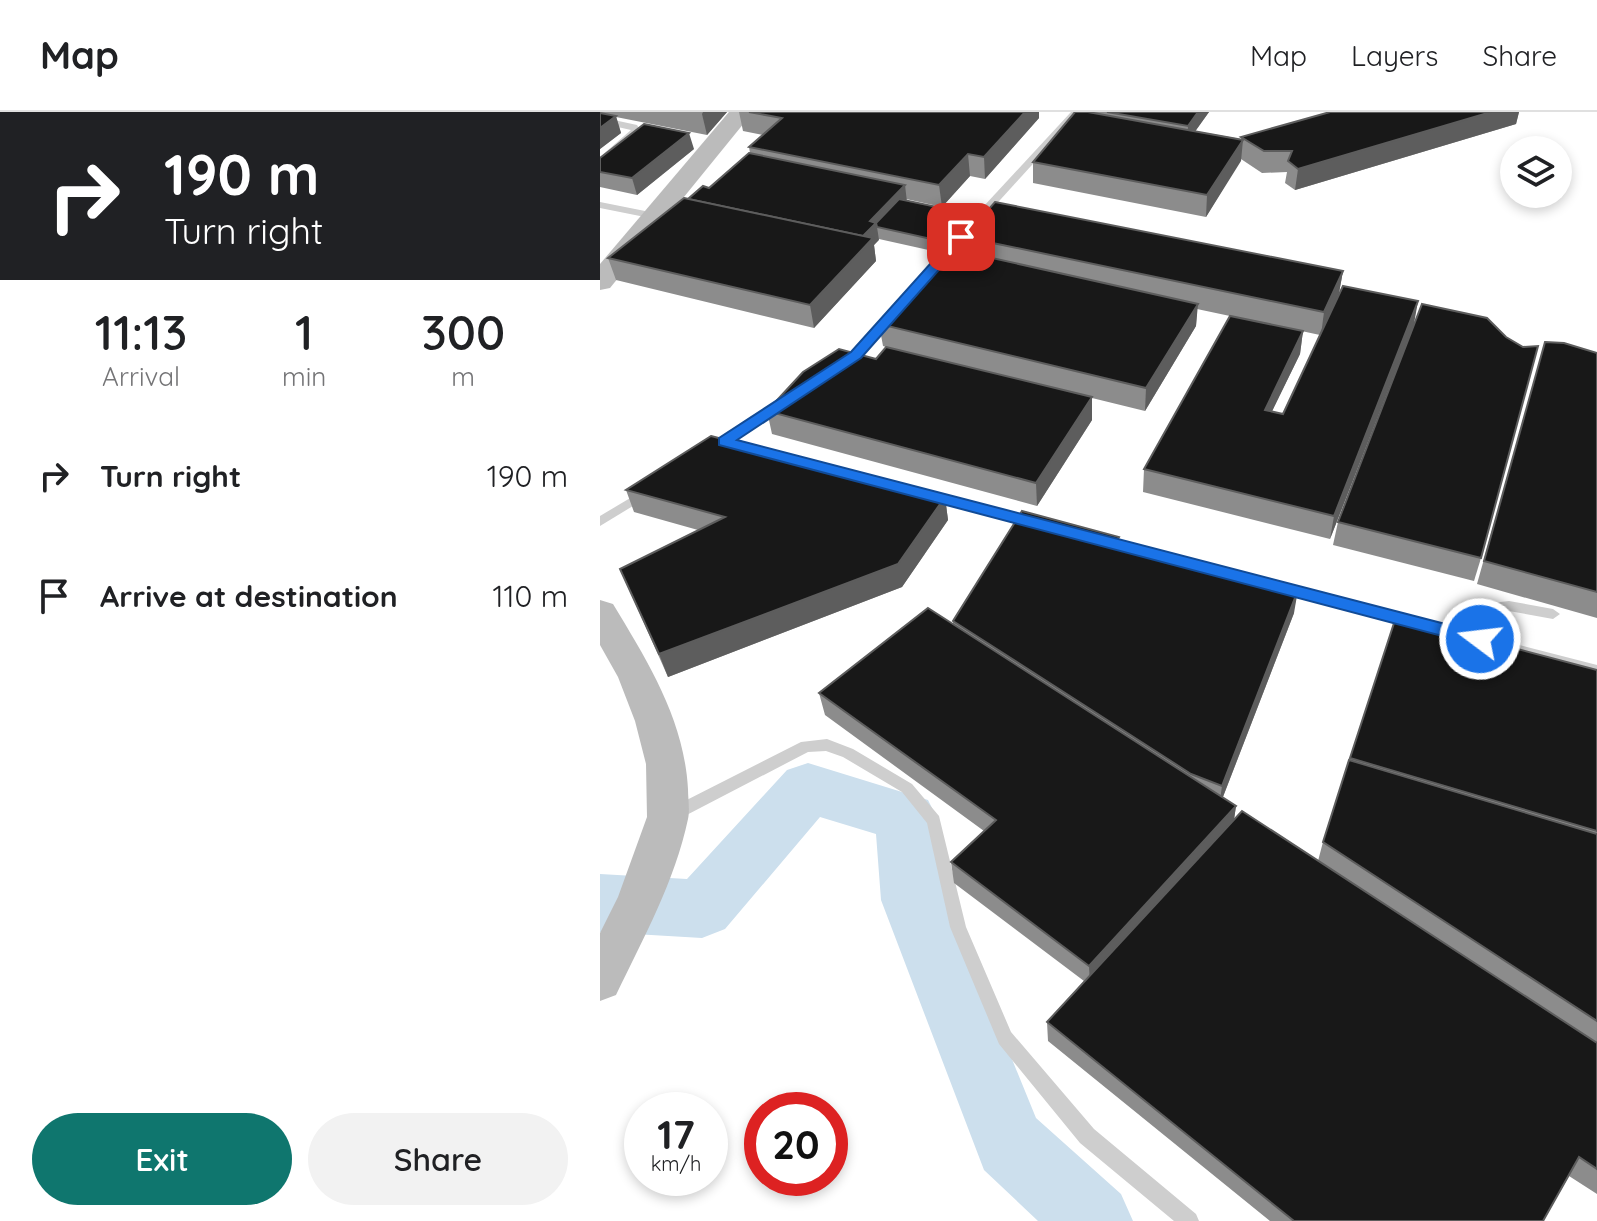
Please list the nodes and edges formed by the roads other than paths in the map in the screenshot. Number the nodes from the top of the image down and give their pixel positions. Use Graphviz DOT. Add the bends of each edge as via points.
graph roads {
  1 [pos="741,112"];
  2 [pos="1076,112"];
  3 [pos="600,120"];
  4 [pos="600,162"];
  5 [pos="600,205"];
  6 [pos="655,216"];
  7 [pos="979,217"];
  8 [pos="993,220"];
  9 [pos="929,272"];
  10 [pos="600,282"];
  11 [pos="899,304"];
  12 [pos="829,372"];
  13 [pos="790,398"];
  14 [pos="724,441"];
  15 [pos="739,445"];
  16 [pos="699,457"];
  17 [pos="662,482"];
  18 [pos="906,489"];
  19 [pos="600,522"];
  20 [pos="1043,525"];
  21 [pos="1271,585"];
  22 [pos="600,613"];
  23 [pos="1553,614"];
  24 [pos="1435,628"];
  25 [pos="1465,635"];
  26 [pos="1480,639"];
  27 [pos="1597,670"];
  28 [pos="668,817"];
  29 [pos="600,980"];
  30 [pos="1189,1221"];
  1 -- 6 [label="main road"];
  2 -- 7 [label="lane"];
  3 -- 4 [label="lane" via="636,130"];
  5 -- 6 [label="lane"];
  6 -- 10 [label="main road"];
  7 -- 8 [label="lane"];
  7 -- 9 [label="lane"];
  11 -- 12 [label="lane" via="856,355"];
  13 -- 14 [label="lane"];
  14 -- 15 [label="lane"];
  14 -- 16 [label="lane"];
  17 -- 19 [label="lane"];
  18 -- 20 [label="lane"];
  21 -- 24 [label="lane"];
  22 -- 28 [label="main road" via="637,676 655,721 666,764"];
  23 -- 26 [label="lane" via="1488,607"];
  25 -- 26 [label="lane"];
  26 -- 27 [label="lane"];
  28 -- 29 [label="main road" via="632,918"];
  28 -- 30 [label="lane" via="806,746 827,745 848,753 907,788 934,821 958,927 1005,1038 1087,1136"];
}
